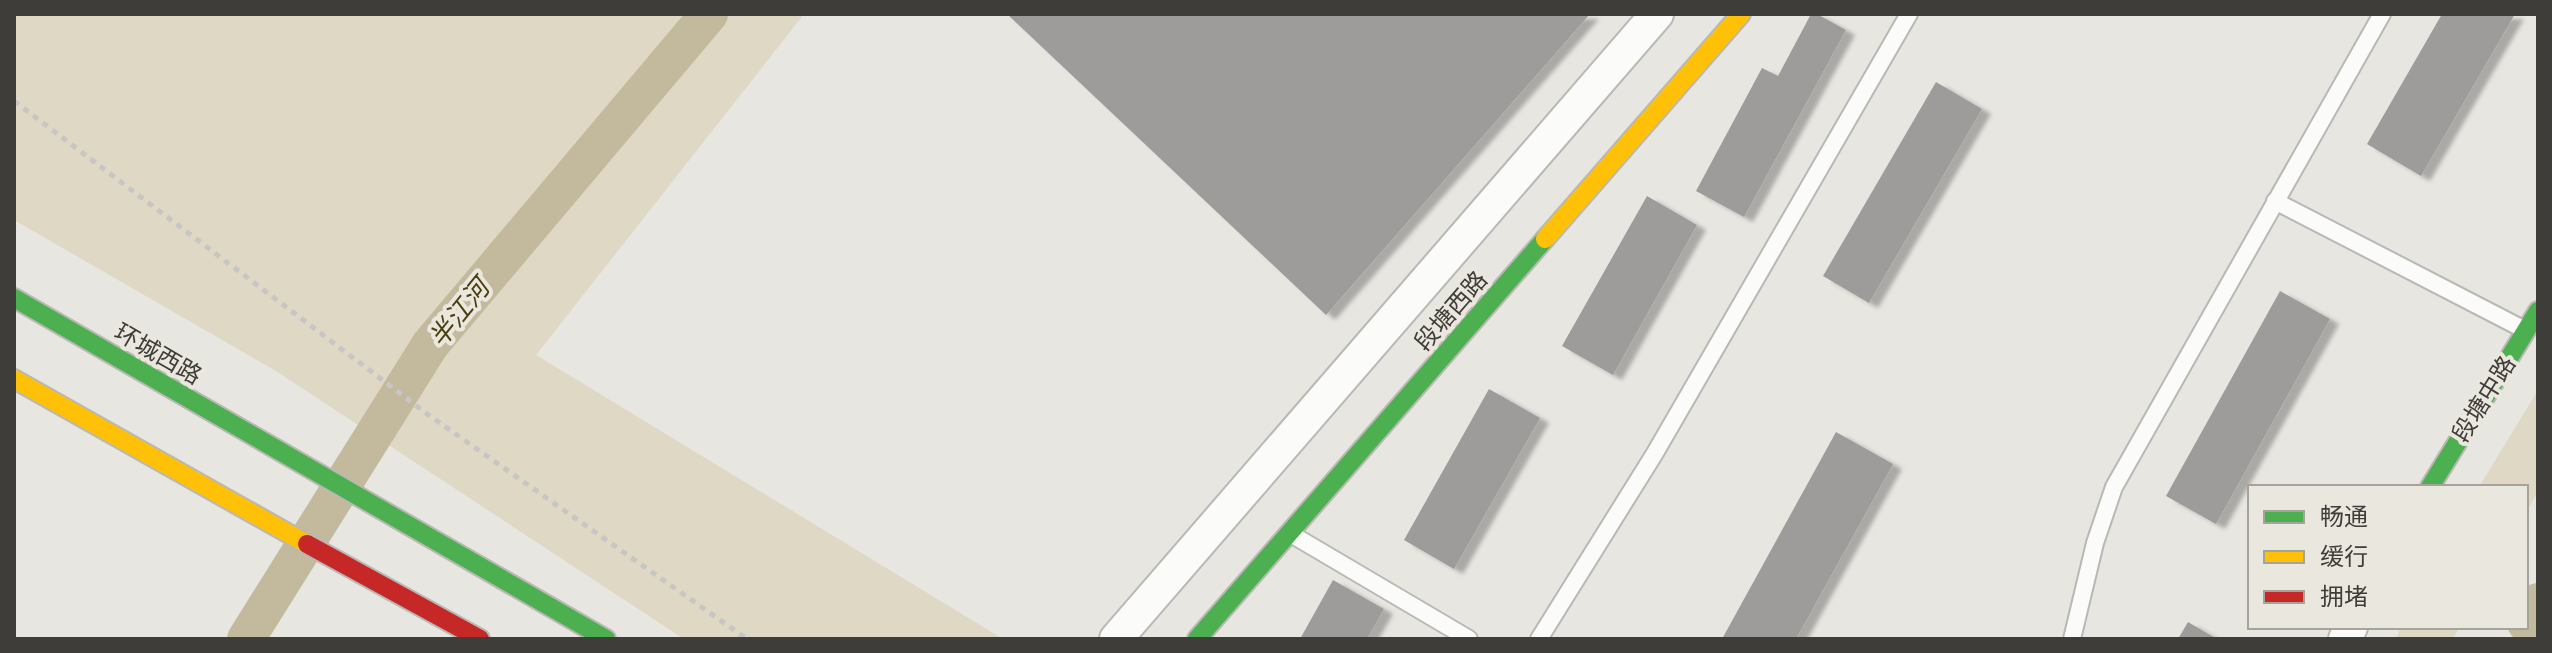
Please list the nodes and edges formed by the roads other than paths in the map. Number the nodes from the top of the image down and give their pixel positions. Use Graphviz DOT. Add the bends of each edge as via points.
graph roads {
  1 [pos="1657,14"];
  2 [pos="1741,14"];
  3 [pos="1909,14"];
  4 [pos="2382,14"];
  5 [pos="2275,201"];
  6 [pos="14,298"];
  7 [pos="2538,311"];
  8 [pos="2526,330"];
  9 [pos="14,379"];
  10 [pos="2431,485"];
  11 [pos="1289,533"];
  12 [pos="480,639"];
  13 [pos="606,639"];
  14 [pos="1116,639"];
  15 [pos="1197,639"];
  16 [pos="1469,639"];
  17 [pos="1539,639"];
  18 [pos="2072,639"];
  1 -- 14 [label="street"];
  2 -- 11 [label="main road, 段塘西路"];
  3 -- 17 [label="lane" via="1655,453"];
  4 -- 5 [label="lane"];
  5 -- 8 [label="lane"];
  5 -- 18 [label="lane" via="2114,487"];
  6 -- 13 [label="main road, 环城西路"];
  7 -- 8 [label="main road, 段塘中路"];
  8 -- 10 [label="main road, 段塘中路"];
  9 -- 12 [label="main road"];
  11 -- 15 [label="main road, 段塘西路"];
  11 -- 16 [label="lane"];
}
